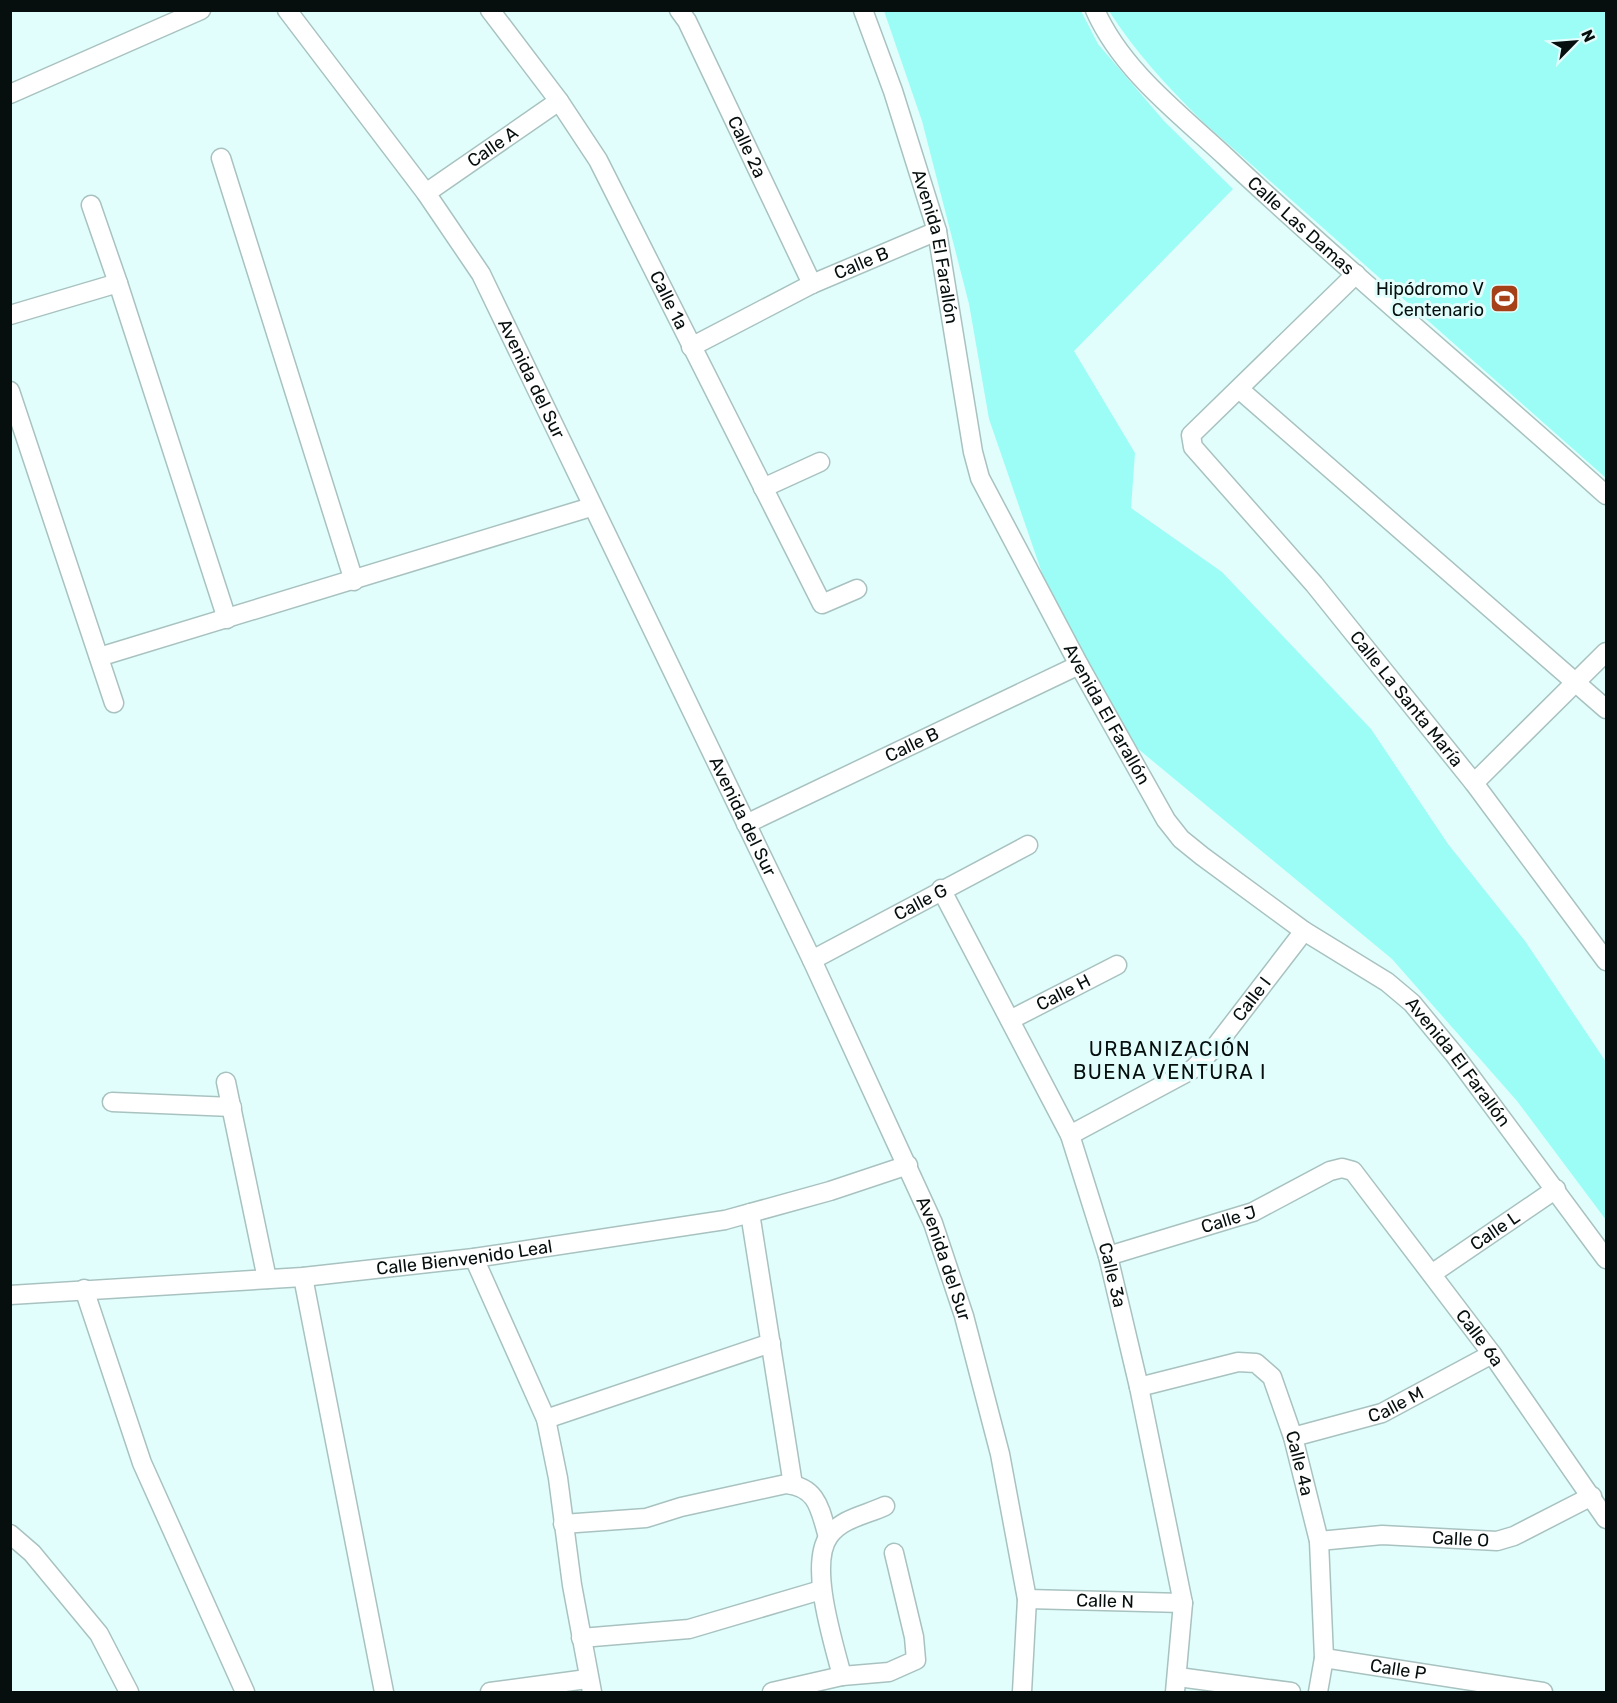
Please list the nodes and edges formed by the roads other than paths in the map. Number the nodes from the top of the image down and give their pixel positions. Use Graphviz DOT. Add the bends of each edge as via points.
graph roads {
  1 [pos="201,10"];
  2 [pos="287,10"];
  3 [pos="490,10"];
  4 [pos="679,10"];
  5 [pos="863,10"];
  6 [pos="1095,10"];
  7 [pos="10,94"];
  8 [pos="559,101"];
  9 [pos="220,158"];
  10 [pos="426,193"];
  11 [pos="91,205"];
  12 [pos="937,231"];
  13 [pos="1356,274"];
  14 [pos="118,283"];
  15 [pos="812,284"];
  16 [pos="10,315"];
  17 [pos="691,346"];
  18 [pos="1239,389"];
  19 [pos="10,391"];
  20 [pos="820,462"];
  21 [pos="763,488"];
  22 [pos="1606,495"];
  23 [pos="591,507"];
  24 [pos="354,581"];
  25 [pos="857,589"];
  26 [pos="227,619"];
  27 [pos="1606,652"];
  28 [pos="99,657"];
  29 [pos="1079,665"];
  30 [pos="1576,681"];
  31 [pos="114,703"];
  32 [pos="1606,709"];
  33 [pos="1474,783"];
  34 [pos="746,824"];
  35 [pos="1028,845"];
  36 [pos="941,889"];
  37 [pos="1304,931"];
  38 [pos="812,960"];
  39 [pos="1606,961"];
  40 [pos="1117,965"];
  41 [pos="1010,1020"];
  42 [pos="226,1082"];
  43 [pos="112,1102"];
  44 [pos="232,1107"];
  45 [pos="1070,1135"];
  46 [pos="908,1165"];
  47 [pos="1342,1168"];
  48 [pos="1556,1189"];
  49 [pos="750,1213"];
  50 [pos="1108,1256"];
  51 [pos="474,1258"];
  52 [pos="1606,1259"];
  53 [pos="1433,1274"];
  54 [pos="303,1277"];
  55 [pos="267,1279"];
  56 [pos="84,1289"];
  57 [pos="10,1295"];
  58 [pos="771,1343"];
  59 [pos="1492,1354"];
  60 [pos="1139,1387"];
  61 [pos="546,1419"];
  62 [pos="1293,1437"];
  63 [pos="793,1485"];
  64 [pos="1592,1496"];
  65 [pos="885,1506"];
  66 [pos="1606,1519"];
  67 [pos="563,1524"];
  68 [pos="10,1534"];
  69 [pos="828,1537"];
  70 [pos="1319,1541"];
  71 [pos="894,1553"];
  72 [pos="821,1590"];
  73 [pos="1027,1599"];
  74 [pos="1183,1603"];
  75 [pos="582,1638"];
  76 [pos="1324,1658"];
  77 [pos="842,1676"];
  78 [pos="1177,1685"];
  79 [pos="589,1686"];
  80 [pos="129,1692"];
  81 [pos="244,1692"];
  82 [pos="384,1692"];
  83 [pos="490,1692"];
  84 [pos="772,1692"];
  85 [pos="1022,1692"];
  86 [pos="1291,1692"];
  87 [pos="1318,1692"];
  88 [pos="1543,1692"];
  1 -- 7 [label="street"];
  2 -- 10 [label="street, Avenida del Sur"];
  3 -- 8 [label="street, Calle 1a"];
  4 -- 15 [label="street, Calle 2a"];
  5 -- 12 [label="street, Avenida El Farallón"];
  6 -- 13 [label="street, Calle Las Damas" via="1135,71"];
  8 -- 10 [label="street, Calle A"];
  8 -- 17 [label="street, Calle 1a" via="598,160"];
  9 -- 24 [label="street"];
  10 -- 23 [label="street, Avenida del Sur" via="481,274"];
  11 -- 14 [label="street"];
  12 -- 15 [label="street, Calle B"];
  12 -- 29 [label="street, Avenida El Farallón" via="980,478"];
  13 -- 18 [label="street"];
  13 -- 22 [label="street, Calle Las Damas"];
  14 -- 16 [label="street"];
  14 -- 26 [label="street"];
  15 -- 17 [label="street, Calle B"];
  17 -- 21 [label="street, Calle 1a"];
  18 -- 30 [label="street"];
  18 -- 33 [label="street, Calle La Santa María" via="1191,435 1193,447 1314,584"];
  19 -- 28 [label="street"];
  20 -- 21 [label="street"];
  21 -- 25 [label="street, Calle 1a" via="822,604"];
  23 -- 24 [label="street"];
  23 -- 34 [label="street, Avenida del Sur"];
  24 -- 26 [label="street"];
  26 -- 28 [label="street"];
  27 -- 30 [label="street"];
  28 -- 31 [label="street"];
  29 -- 34 [label="street, Calle B"];
  29 -- 37 [label="street, Avenida El Farallón" via="1166,820 1181,839"];
  30 -- 32 [label="street"];
  30 -- 33 [label="street"];
  33 -- 39 [label="street, Calle La Santa María"];
  34 -- 38 [label="street, Avenida del Sur"];
  35 -- 36 [label="street, Calle G"];
  36 -- 38 [label="street, Calle G"];
  36 -- 41 [label="street, Calle 3a"];
  37 -- 45 [label="street, Calle I" via="1215,1047 1193,1069"];
  37 -- 48 [label="street, Avenida El Farallón" via="1387,982 1412,1003"];
  38 -- 46 [label="street, Avenida del Sur"];
  40 -- 41 [label="street, Calle H"];
  41 -- 45 [label="street, Calle 3a"];
  42 -- 44 [label="street"];
  43 -- 44 [label="street"];
  44 -- 55 [label="street"];
  45 -- 50 [label="street, Calle 3a"];
  46 -- 49 [label="street, Calle Bienvenido Leal"];
  46 -- 73 [label="street, Avenida del Sur" via="933,1223 964,1316 1000,1454"];
  47 -- 50 [label="street, Calle J" via="1253,1212"];
  47 -- 53 [label="street, Calle 6a" via="1353,1171"];
  48 -- 52 [label="street, Avenida El Farallón"];
  48 -- 53 [label="street, Calle L"];
  49 -- 51 [label="street, Calle Bienvenido Leal"];
  49 -- 58 [label="street"];
  50 -- 60 [label="street, Calle 3a"];
  51 -- 54 [label="street, Calle Bienvenido Leal"];
  51 -- 61 [label="street"];
  53 -- 59 [label="street, Calle 6a"];
  54 -- 55 [label="street, Calle Bienvenido Leal"];
  54 -- 82 [label="street"];
  55 -- 56 [label="street, Calle Bienvenido Leal"];
  56 -- 57 [label="street, Calle Bienvenido Leal"];
  56 -- 81 [label="street" via="142,1463"];
  58 -- 61 [label="street"];
  58 -- 63 [label="street"];
  59 -- 62 [label="street, Calle M" via="1382,1413"];
  59 -- 64 [label="street, Calle 6a"];
  60 -- 62 [label="street, Calle 4a" via="1238,1362 1256,1364 1272,1377"];
  60 -- 74 [label="street, Calle 3a"];
  61 -- 67 [label="street"];
  62 -- 70 [label="street, Calle 4a"];
  63 -- 67 [label="street" via="681,1507 646,1518"];
  63 -- 69 [label="street" via="812,1494"];
  64 -- 66 [label="street, Calle 6a"];
  64 -- 70 [label="street, Calle O" via="1497,1541 1382,1535"];
  65 -- 69 [label="street" via="856,1517"];
  67 -- 75 [label="street"];
  68 -- 80 [label="street" via="32,1553 99,1634"];
  69 -- 72 [label="street"];
  70 -- 76 [label="street, Calle 4a"];
  71 -- 77 [label="street" via="916,1660 889,1672"];
  72 -- 75 [label="street" via="688,1629"];
  72 -- 77 [label="street"];
  73 -- 74 [label="street, Calle N"];
  73 -- 85 [label="street, Avenida del Sur"];
  74 -- 78 [label="street, Calle 3a"];
  75 -- 79 [label="street"];
  76 -- 87 [label="street, Calle 4a"];
  76 -- 88 [label="street, Calle P"];
  77 -- 84 [label="street"];
  78 -- 86 [label="street"];
  79 -- 83 [label="street"];
}
